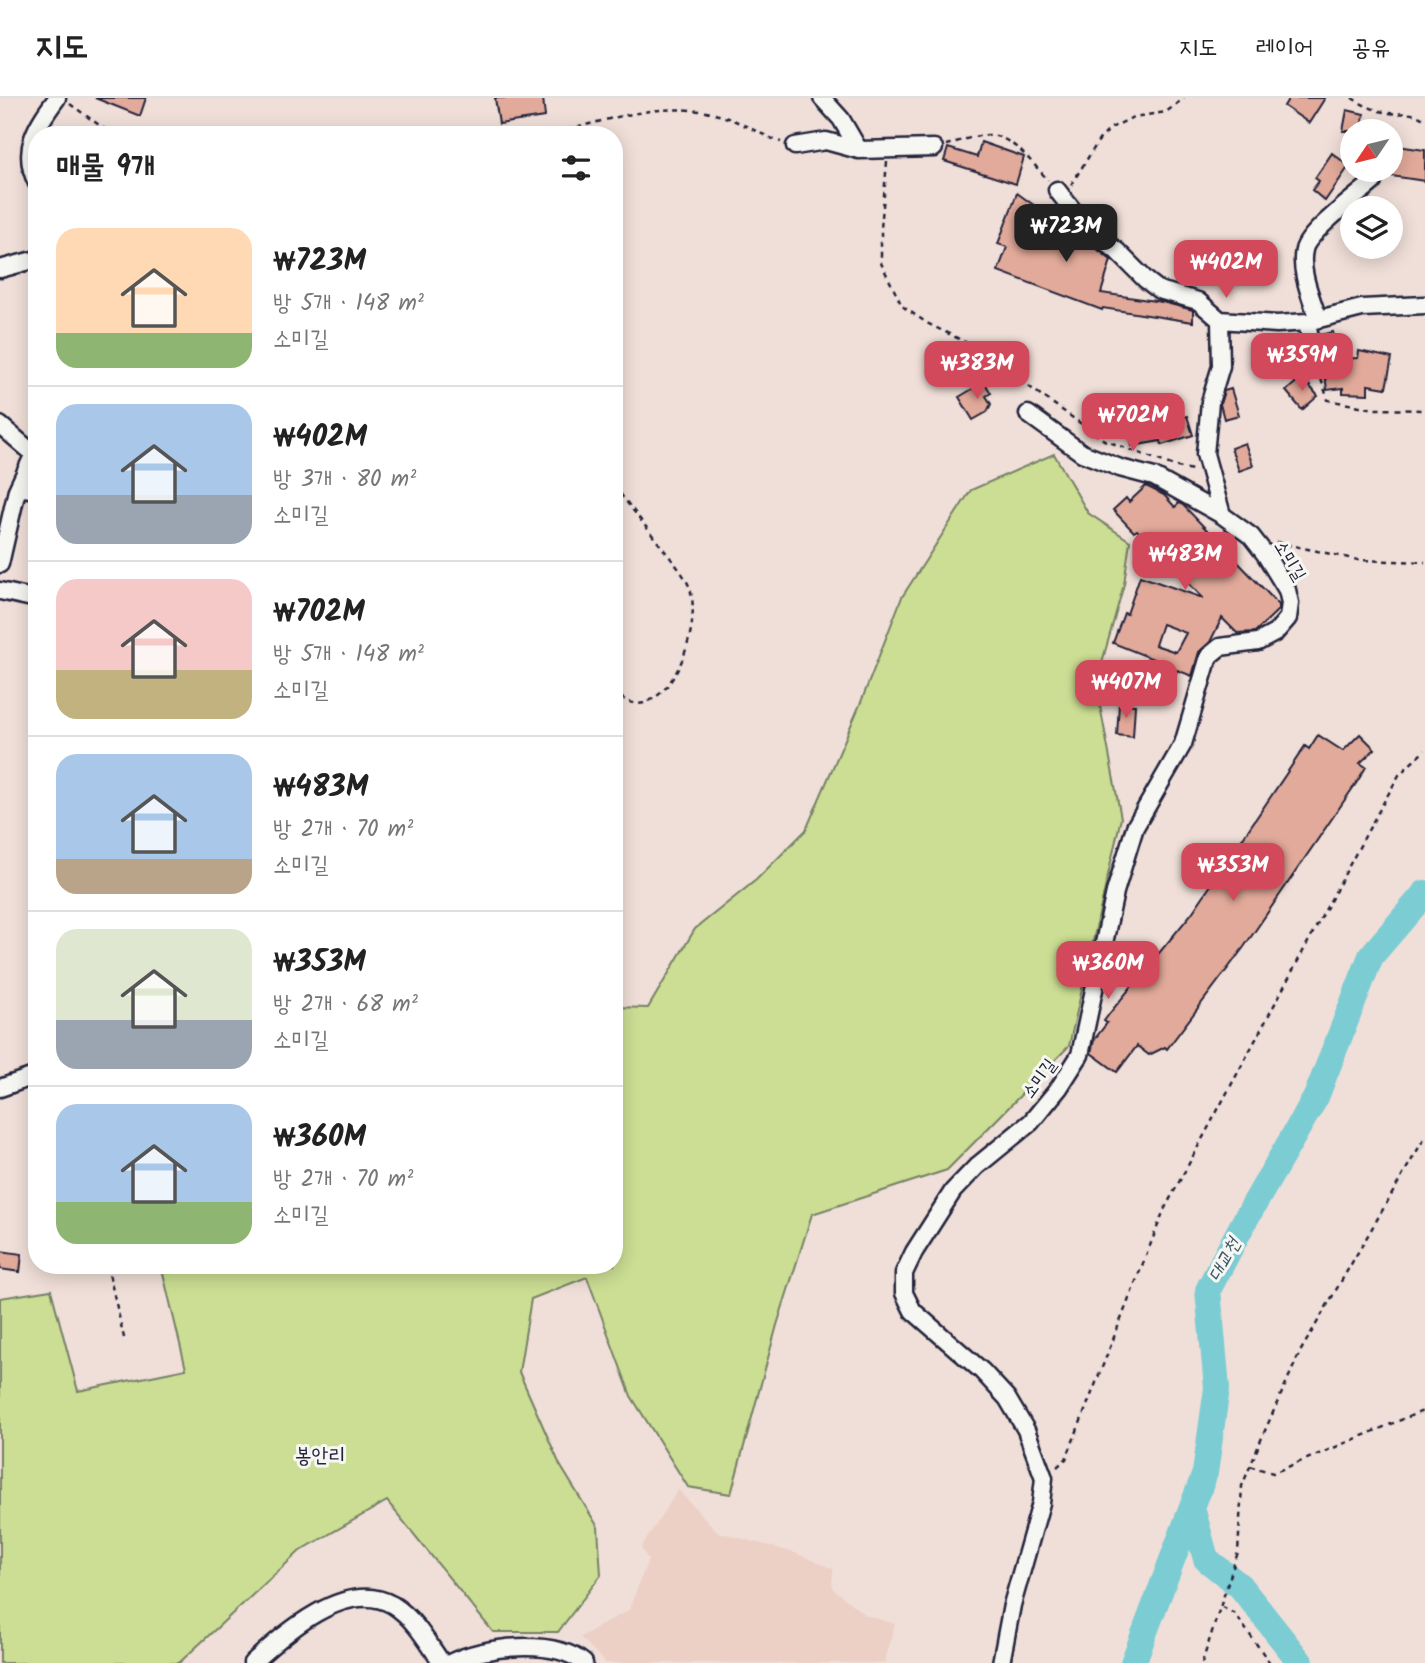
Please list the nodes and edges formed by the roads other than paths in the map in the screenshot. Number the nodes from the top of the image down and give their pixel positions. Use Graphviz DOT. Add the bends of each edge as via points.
graph roads {
  1 [pos="822,98"];
  2 [pos="62,100"];
  3 [pos="37,126"];
  4 [pos="795,146"];
  5 [pos="934,148"];
  6 [pos="859,150"];
  7 [pos="1373,182"];
  8 [pos="1060,193"];
  9 [pos="28,262"];
  10 [pos="0,269"];
  11 [pos="1425,305"];
  12 [pos="1220,320"];
  13 [pos="1312,321"];
  14 [pos="1313,355"];
  15 [pos="1028,414"];
  16 [pos="0,425"];
  17 [pos="28,447"];
  18 [pos="28,467"];
  19 [pos="28,489"];
  20 [pos="17,490"];
  21 [pos="1222,515"];
  22 [pos="0,564"];
  23 [pos="0,591"];
  24 [pos="28,597"];
  25 [pos="28,1078"];
  26 [pos="0,1088"];
  27 [pos="252,1663"];
  28 [pos="442,1663"];
  29 [pos="450,1663"];
  30 [pos="584,1663"];
  31 [pos="1001,1663"];
  1 -- 6 [label="street"];
  2 -- 3 [label="street"];
  4 -- 6 [label="street" via="826,141"];
  5 -- 6 [label="street"];
  7 -- 13 [label="street" via="1317,230 1304,248"];
  8 -- 12 [label="street" via="1085,226 1146,280 1159,290 1198,301"];
  9 -- 10 [label="street"];
  11 -- 13 [label="street" via="1362,308"];
  12 -- 13 [label="street"];
  12 -- 21 [label="street" via="1221,366 1210,402 1205,454"];
  13 -- 14 [label="street"];
  15 -- 21 [label="street, 소미길" via="1082,453 1154,477"];
  16 -- 17 [label="street"];
  18 -- 20 [label="street"];
  19 -- 20 [label="street"];
  20 -- 22 [label="street"];
  21 -- 31 [label="street, 소미길" via="1251,536 1277,570 1290,603 1288,618 1258,642 1220,648 1209,656 1183,744 1135,827 1115,892 1080,1055 1031,1122 953,1191 904,1273 904,1293 913,1311 1007,1398 1026,1430 1044,1478"];
  23 -- 24 [label="street"];
  25 -- 26 [label="street"];
  27 -- 28 [label="street" via="317,1613 347,1599 363,1598 394,1606 415,1625"];
  29 -- 30 [label="street" via="496,1649 545,1648 573,1654"];
}
